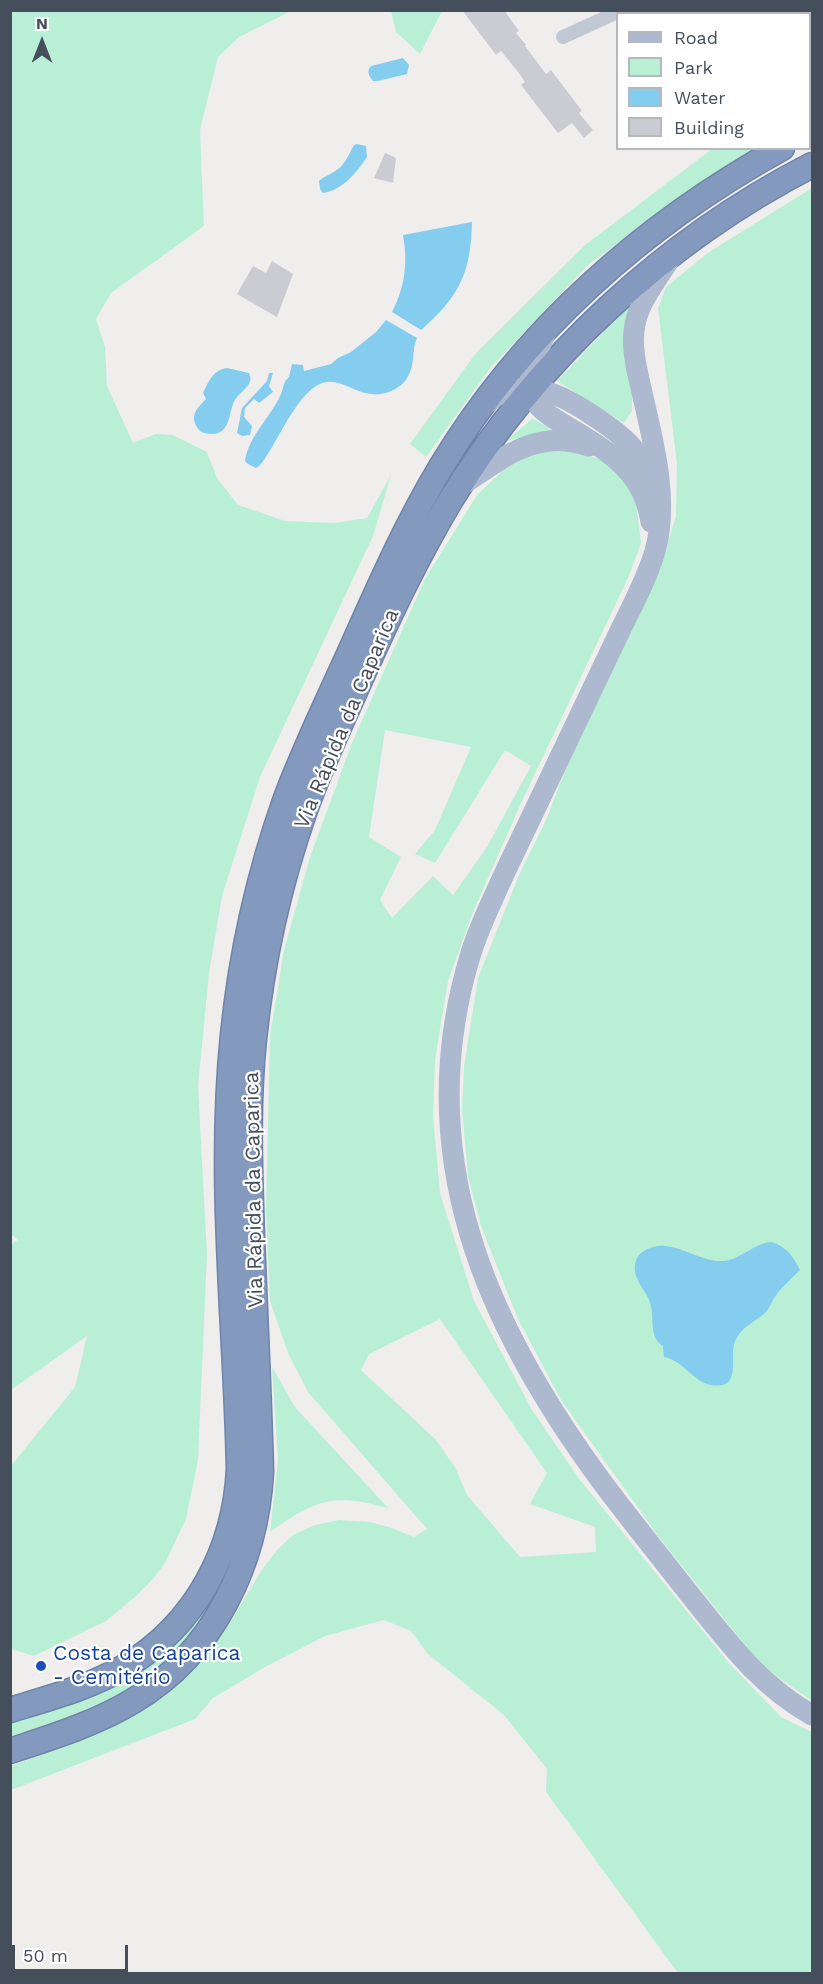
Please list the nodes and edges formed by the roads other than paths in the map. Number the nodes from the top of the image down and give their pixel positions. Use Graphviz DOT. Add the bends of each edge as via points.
graph roads {
  1 [pos="616,13"];
  2 [pos="563,37"];
  3 [pos="779,150"];
  4 [pos="813,165"];
  5 [pos="672,254"];
  6 [pos="548,327"];
  7 [pos="641,389"];
  8 [pos="536,399"];
  9 [pos="468,424"];
  10 [pos="620,435"];
  11 [pos="613,457"];
  12 [pos="459,487"];
  13 [pos="660,522"];
  14 [pos="644,579"];
  15 [pos="10,1710"];
  16 [pos="813,1715"];
  17 [pos="10,1752"];
  1 -- 2 [label="street"];
  3 -- 6 [label="highway, Via Rápida da Caparica" via="663,225 600,276"];
  4 -- 5 [label="highway, Via Rápida da Caparica" via="746,202"];
  5 -- 7 [label="main road" via="635,321 634,349"];
  5 -- 8 [label="highway, Via Rápida da Caparica" via="599,316"];
  6 -- 8 [label="main road" via="531,369"];
  6 -- 9 [label="highway, Via Rápida da Caparica"];
  7 -- 10 [label="main road" via="638,416"];
  7 -- 13 [label="main road" via="657,469"];
  8 -- 9 [label="main road" via="514,388 497,395"];
  8 -- 10 [label="main road" via="557,394"];
  8 -- 11 [label="main road"];
  8 -- 12 [label="highway, Via Rápida da Caparica" via="498,430"];
  9 -- 15 [label="highway, Via Rápida da Caparica" via="385,574 307,747 276,829 249,930 236,1004 227,1110 238,1469 235,1510 224,1548 190,1610 141,1656 106,1676"];
  10 -- 13 [label="main road" via="640,457 650,477"];
  11 -- 12 [label="main road" via="585,444 540,442 507,454"];
  11 -- 14 [label="main road" via="640,484 650,513 651,548"];
  12 -- 17 [label="highway, Via Rápida da Caparica" via="412,569 330,747 297,834 274,919 256,1026 249,1109 261,1472 258,1506 246,1556 221,1612 181,1663 160,1681 108,1715"];
  13 -- 14 [label="main road"];
  14 -- 16 [label="main road" via="471,952 459,997 451,1055 453,1164 460,1203 487,1283 555,1415 624,1512 741,1659 778,1694"];
}
